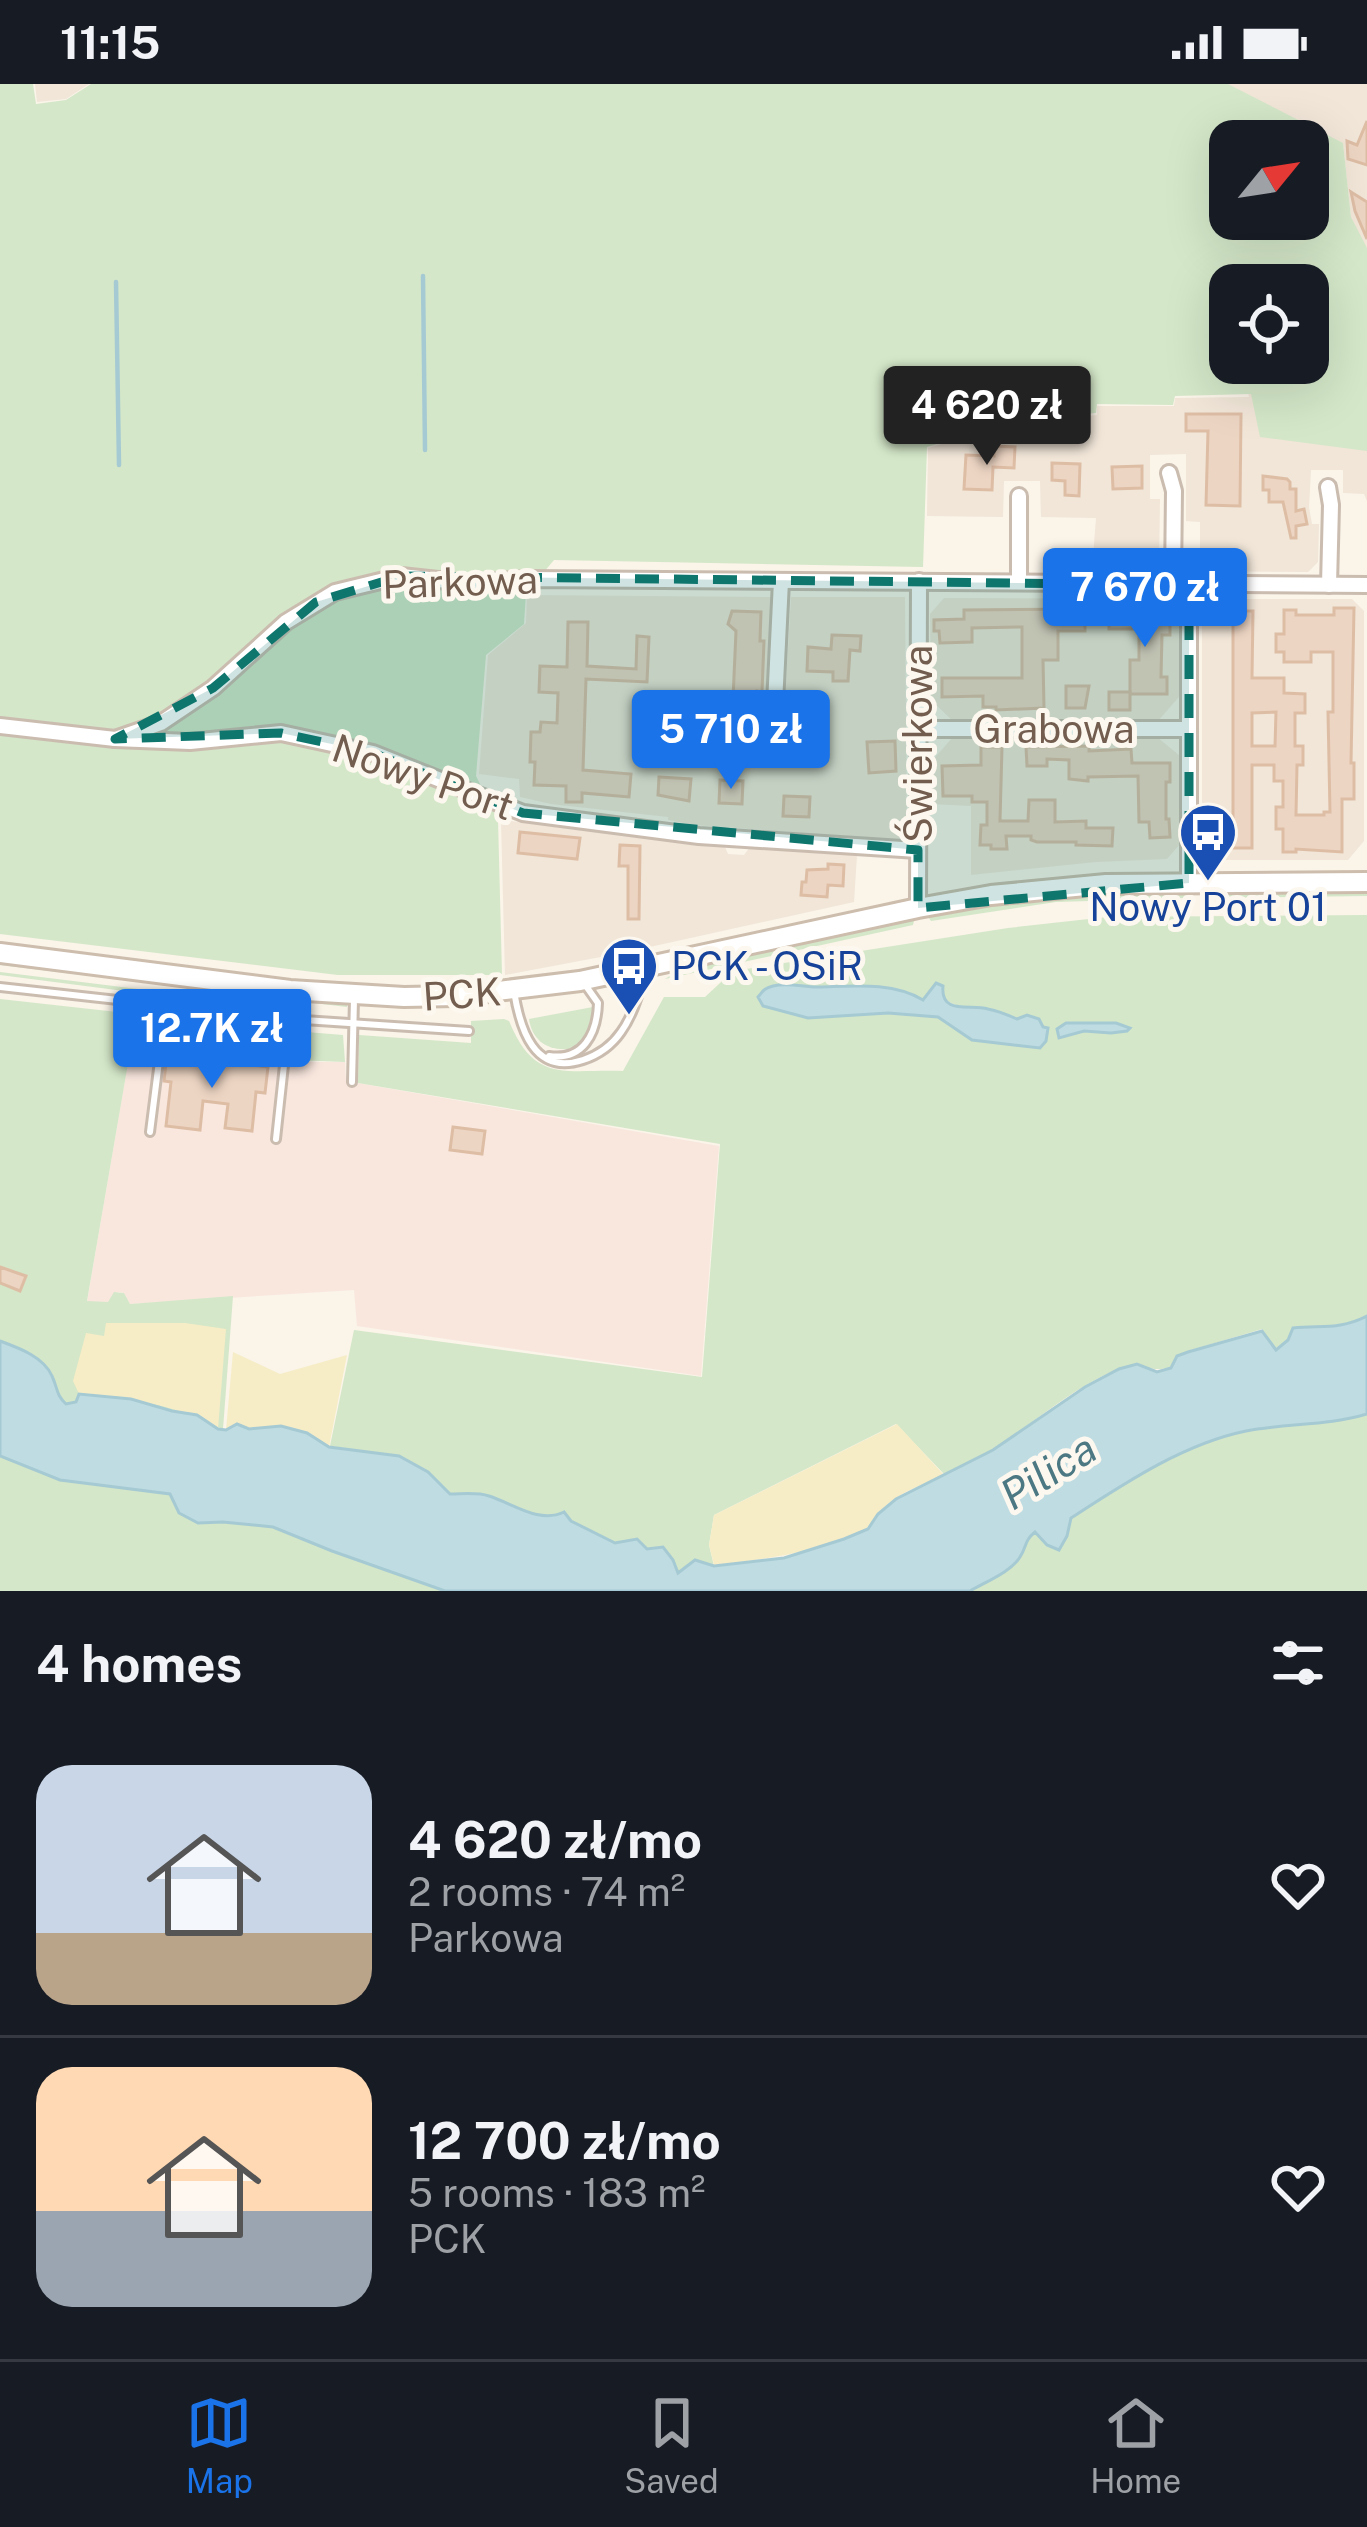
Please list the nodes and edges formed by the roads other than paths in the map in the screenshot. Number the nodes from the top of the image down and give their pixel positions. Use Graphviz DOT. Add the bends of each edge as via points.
graph roads {
  1 [pos="1168,473"];
  2 [pos="1328,487"];
  3 [pos="1019,496"];
  4 [pos="781,581"];
  5 [pos="919,581"];
  6 [pos="1019,581"];
  7 [pos="1181,584"];
  8 [pos="1329,585"];
  9 [pos="1367,585"];
  10 [pos="767,722"];
  11 [pos="0,726"];
  12 [pos="918,729"];
  13 [pos="1189,729"];
  14 [pos="115,739"];
  15 [pos="918,850"];
  16 [pos="1367,882"];
  17 [pos="1190,883"];
  18 [pos="918,908"];
  19 [pos="0,953"];
  20 [pos="648,966"];
  21 [pos="580,981"];
  22 [pos="0,987"];
  23 [pos="514,991"];
  24 [pos="354,995"];
  25 [pos="166,1006"];
  26 [pos="289,1019"];
  27 [pos="352,1025"];
  28 [pos="469,1031"];
  29 [pos="539,1054"];
  30 [pos="352,1082"];
  31 [pos="150,1132"];
  32 [pos="276,1139"];
  1 -- 7 [label="street"];
  2 -- 8 [label="street"];
  3 -- 6 [label="street"];
  4 -- 5 [label="street, Parkowa"];
  4 -- 10 [label="street" via="776,704"];
  4 -- 14 [label="street, Parkowa" via="466,583 401,576 316,602 213,688 161,722"];
  5 -- 6 [label="street, Parkowa"];
  5 -- 12 [label="street, Świerkowa"];
  6 -- 7 [label="street, Parkowa"];
  7 -- 8 [label="street, Parkowa"];
  7 -- 13 [label="street"];
  8 -- 9 [label="street, Parkowa"];
  11 -- 14 [label="street, Nowy Port"];
  12 -- 13 [label="street, Grabowa"];
  12 -- 15 [label="street, Świerkowa"];
  13 -- 17 [label="street"];
  14 -- 15 [label="street, Nowy Port" via="281,733 373,752 523,813 699,836"];
  15 -- 18 [label="street, Świerkowa"];
  16 -- 17 [label="street"];
  17 -- 18 [label="street" via="1106,884"];
  18 -- 20 [label="street, PCK"];
  19 -- 24 [label="street, PCK"];
  20 -- 21 [label="street, PCK"];
  20 -- 29 [label="lane" via="629,1017 606,1048 574,1063"];
  21 -- 23 [label="street, PCK"];
  21 -- 29 [label="lane" via="598,1003 593,1034 574,1054"];
  22 -- 25 [label="lane"];
  23 -- 24 [label="street, PCK"];
  23 -- 29 [label="lane" via="526,1039"];
  24 -- 27 [label="lane"];
  25 -- 26 [label="lane"];
  25 -- 31 [label="lane"];
  26 -- 27 [label="lane"];
  26 -- 32 [label="lane"];
  27 -- 28 [label="lane"];
  27 -- 30 [label="lane"];
}
